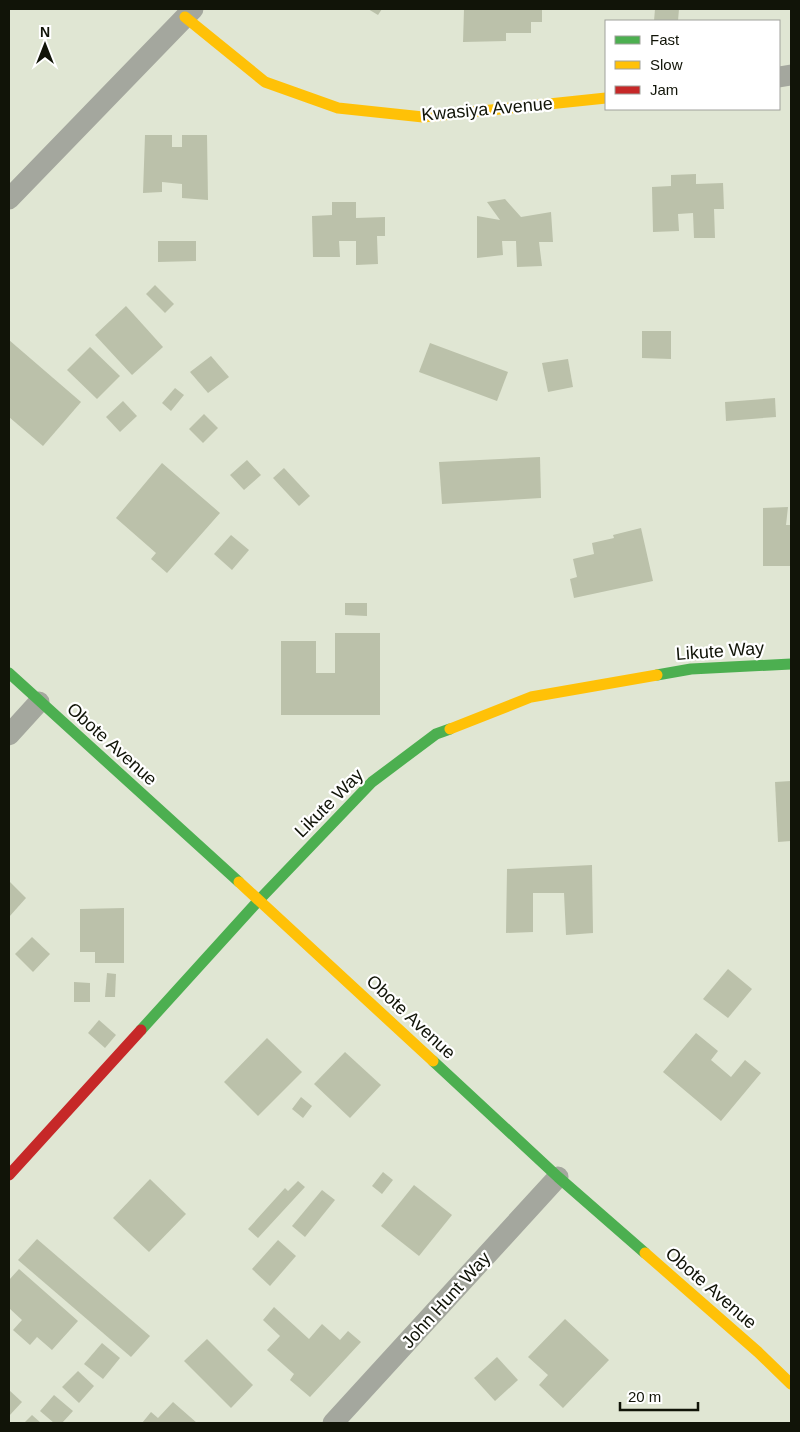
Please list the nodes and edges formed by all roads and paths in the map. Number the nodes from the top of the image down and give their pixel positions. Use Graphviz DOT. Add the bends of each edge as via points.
graph roads {
  1 [pos="189,13"];
  2 [pos="605,98"];
  3 [pos="9,199"];
  4 [pos="791,664"];
  5 [pos="9,673"];
  6 [pos="39,702"];
  7 [pos="9,735"];
  8 [pos="259,900"];
  9 [pos="9,1175"];
  10 [pos="558,1176"];
  11 [pos="791,1384"];
  12 [pos="333,1423"];
  1 -- 2 [label="street, Kwasiya Avenue" via="265,82 338,108 423,117"];
  1 -- 3 [label="street"];
  4 -- 8 [label="street, Likute Way" via="691,669 531,697 436,734 372,782"];
  5 -- 6 [label="street, Obote Avenue"];
  6 -- 7 [label="street"];
  6 -- 8 [label="street, Obote Avenue"];
  8 -- 9 [label="street, Likute Way"];
  8 -- 10 [label="street, Obote Avenue"];
  10 -- 11 [label="street, Obote Avenue"];
  10 -- 12 [label="street, John Hunt Way"];
}
